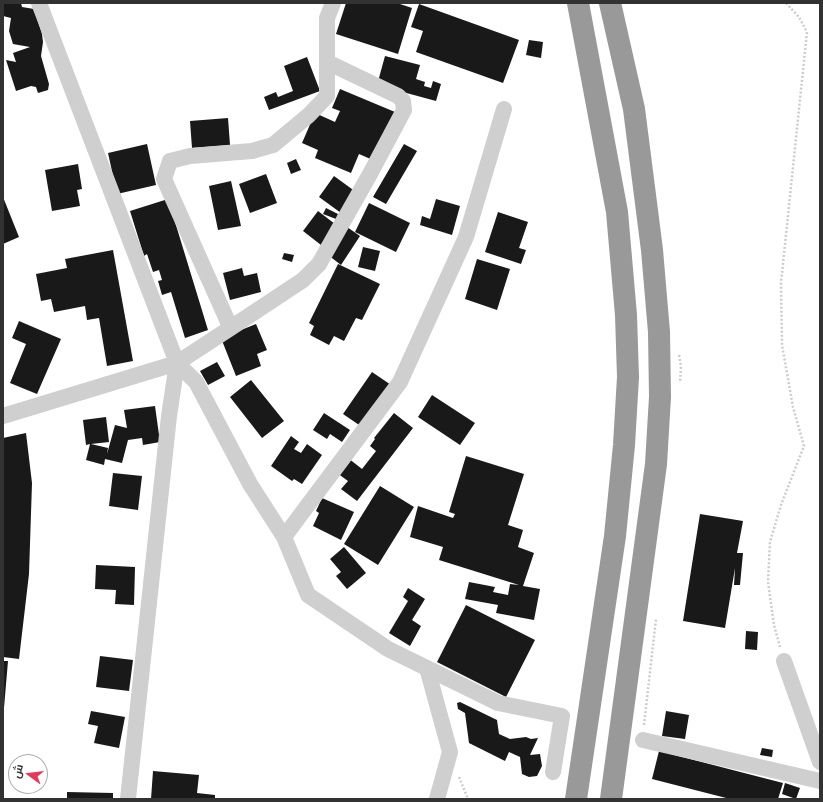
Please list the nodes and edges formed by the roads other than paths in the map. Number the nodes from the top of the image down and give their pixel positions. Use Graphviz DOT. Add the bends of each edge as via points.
graph roads {
  1 [pos="39,3"];
  2 [pos="333,3"];
  3 [pos="578,3"];
  4 [pos="610,3"];
  5 [pos="327,62"];
  6 [pos="504,109"];
  7 [pos="229,329"];
  8 [pos="177,363"];
  9 [pos="3,416"];
  10 [pos="284,537"];
  11 [pos="784,661"];
  12 [pos="427,668"];
  13 [pos="643,740"];
  14 [pos="820,762"];
  15 [pos="553,772"];
  16 [pos="820,781"];
  17 [pos="128,799"];
  18 [pos="437,799"];
  19 [pos="576,799"];
  20 [pos="611,799"];
  1 -- 8 [label="street"];
  2 -- 5 [label="street" via="327,18"];
  3 -- 19 [label="highway" via="617,212 626,315 628,377 615,536"];
  4 -- 20 [label="highway" via="634,109 652,250 659,332 660,397 655,471"];
  5 -- 7 [label="street" via="398,96 403,101 404,110 319,264 302,280"];
  5 -- 7 [label="street" via="327,96 273,145 252,151 190,156 170,161 164,179"];
  6 -- 10 [label="street" via="466,237 400,382"];
  7 -- 8 [label="street"];
  8 -- 9 [label="street"];
  8 -- 10 [label="street" via="196,382 250,484"];
  8 -- 17 [label="street" via="169,416"];
  10 -- 12 [label="street" via="308,595 388,649"];
  11 -- 14 [label="street"];
  12 -- 15 [label="street" via="498,703 562,716"];
  12 -- 18 [label="street" via="450,752"];
  13 -- 16 [label="street"];
}
